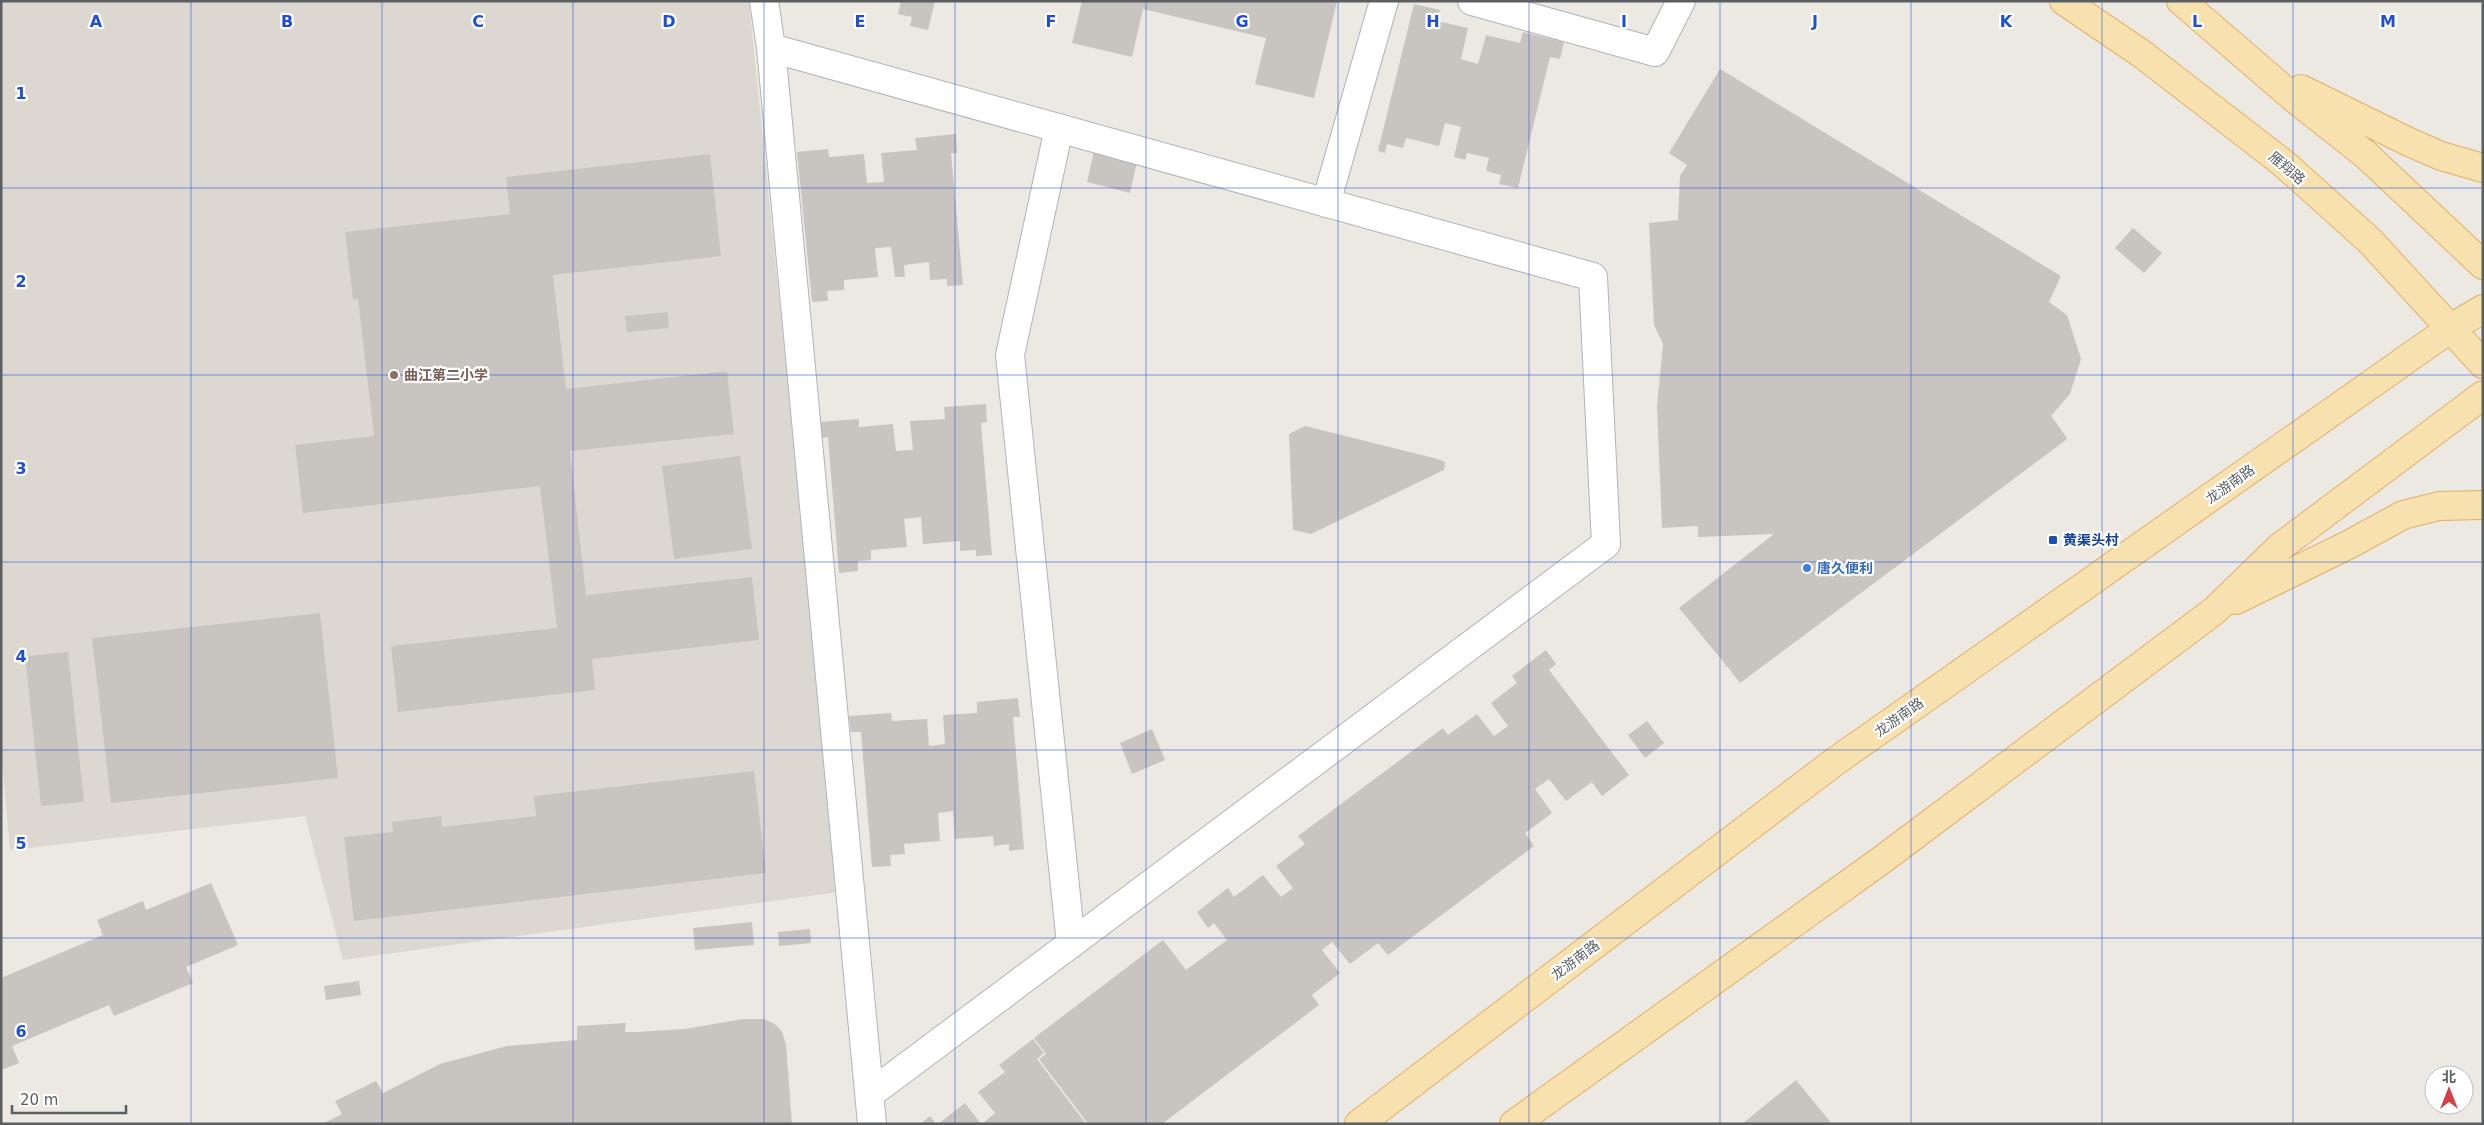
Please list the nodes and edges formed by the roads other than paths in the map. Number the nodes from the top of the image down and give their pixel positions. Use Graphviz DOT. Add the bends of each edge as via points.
graph roads {
  1 [pos="764,1"];
  2 [pos="1384,1"];
  3 [pos="1472,1"];
  4 [pos="1680,1"];
  5 [pos="2064,1"];
  6 [pos="2181,1"];
  7 [pos="771,48"];
  8 [pos="2261,69"];
  9 [pos="1059,128"];
  10 [pos="2483,168"];
  11 [pos="1326,203"];
  12 [pos="2483,265"];
  13 [pos="2483,309"];
  14 [pos="2451,328"];
  15 [pos="2483,364"];
  16 [pos="2483,395"];
  17 [pos="2483,505"];
  18 [pos="2214,611"];
  19 [pos="1071,944"];
  20 [pos="870,1094"];
  21 [pos="872,1124"];
  22 [pos="1359,1124"];
  23 [pos="1514,1124"];
  1 -- 7 [label="street"];
  2 -- 11 [label="street"];
  3 -- 4 [label="street" via="1655,52"];
  5 -- 14 [label="main road, 雁翔路" via="2142,54 2283,164 2370,240"];
  6 -- 8 [label="main road"];
  7 -- 9 [label="street"];
  7 -- 20 [label="street"];
  8 -- 10 [label="main road" via="2409,142 2441,156"];
  8 -- 12 [label="main road" via="2366,155"];
  9 -- 11 [label="street"];
  9 -- 19 [label="street" via="1010,356"];
  11 -- 19 [label="street" via="1593,276 1606,544"];
  13 -- 14 [label="main road, 龙游南路"];
  14 -- 15 [label="main road, 雁翔路"];
  14 -- 22 [label="main road, 龙游南路" via="1833,764"];
  16 -- 18 [label="main road" via="2280,548"];
  17 -- 18 [label="main road" via="2438,506 2403,515"];
  18 -- 23 [label="main road" via="1883,859"];
  19 -- 20 [label="street"];
  20 -- 21 [label="street"];
}
